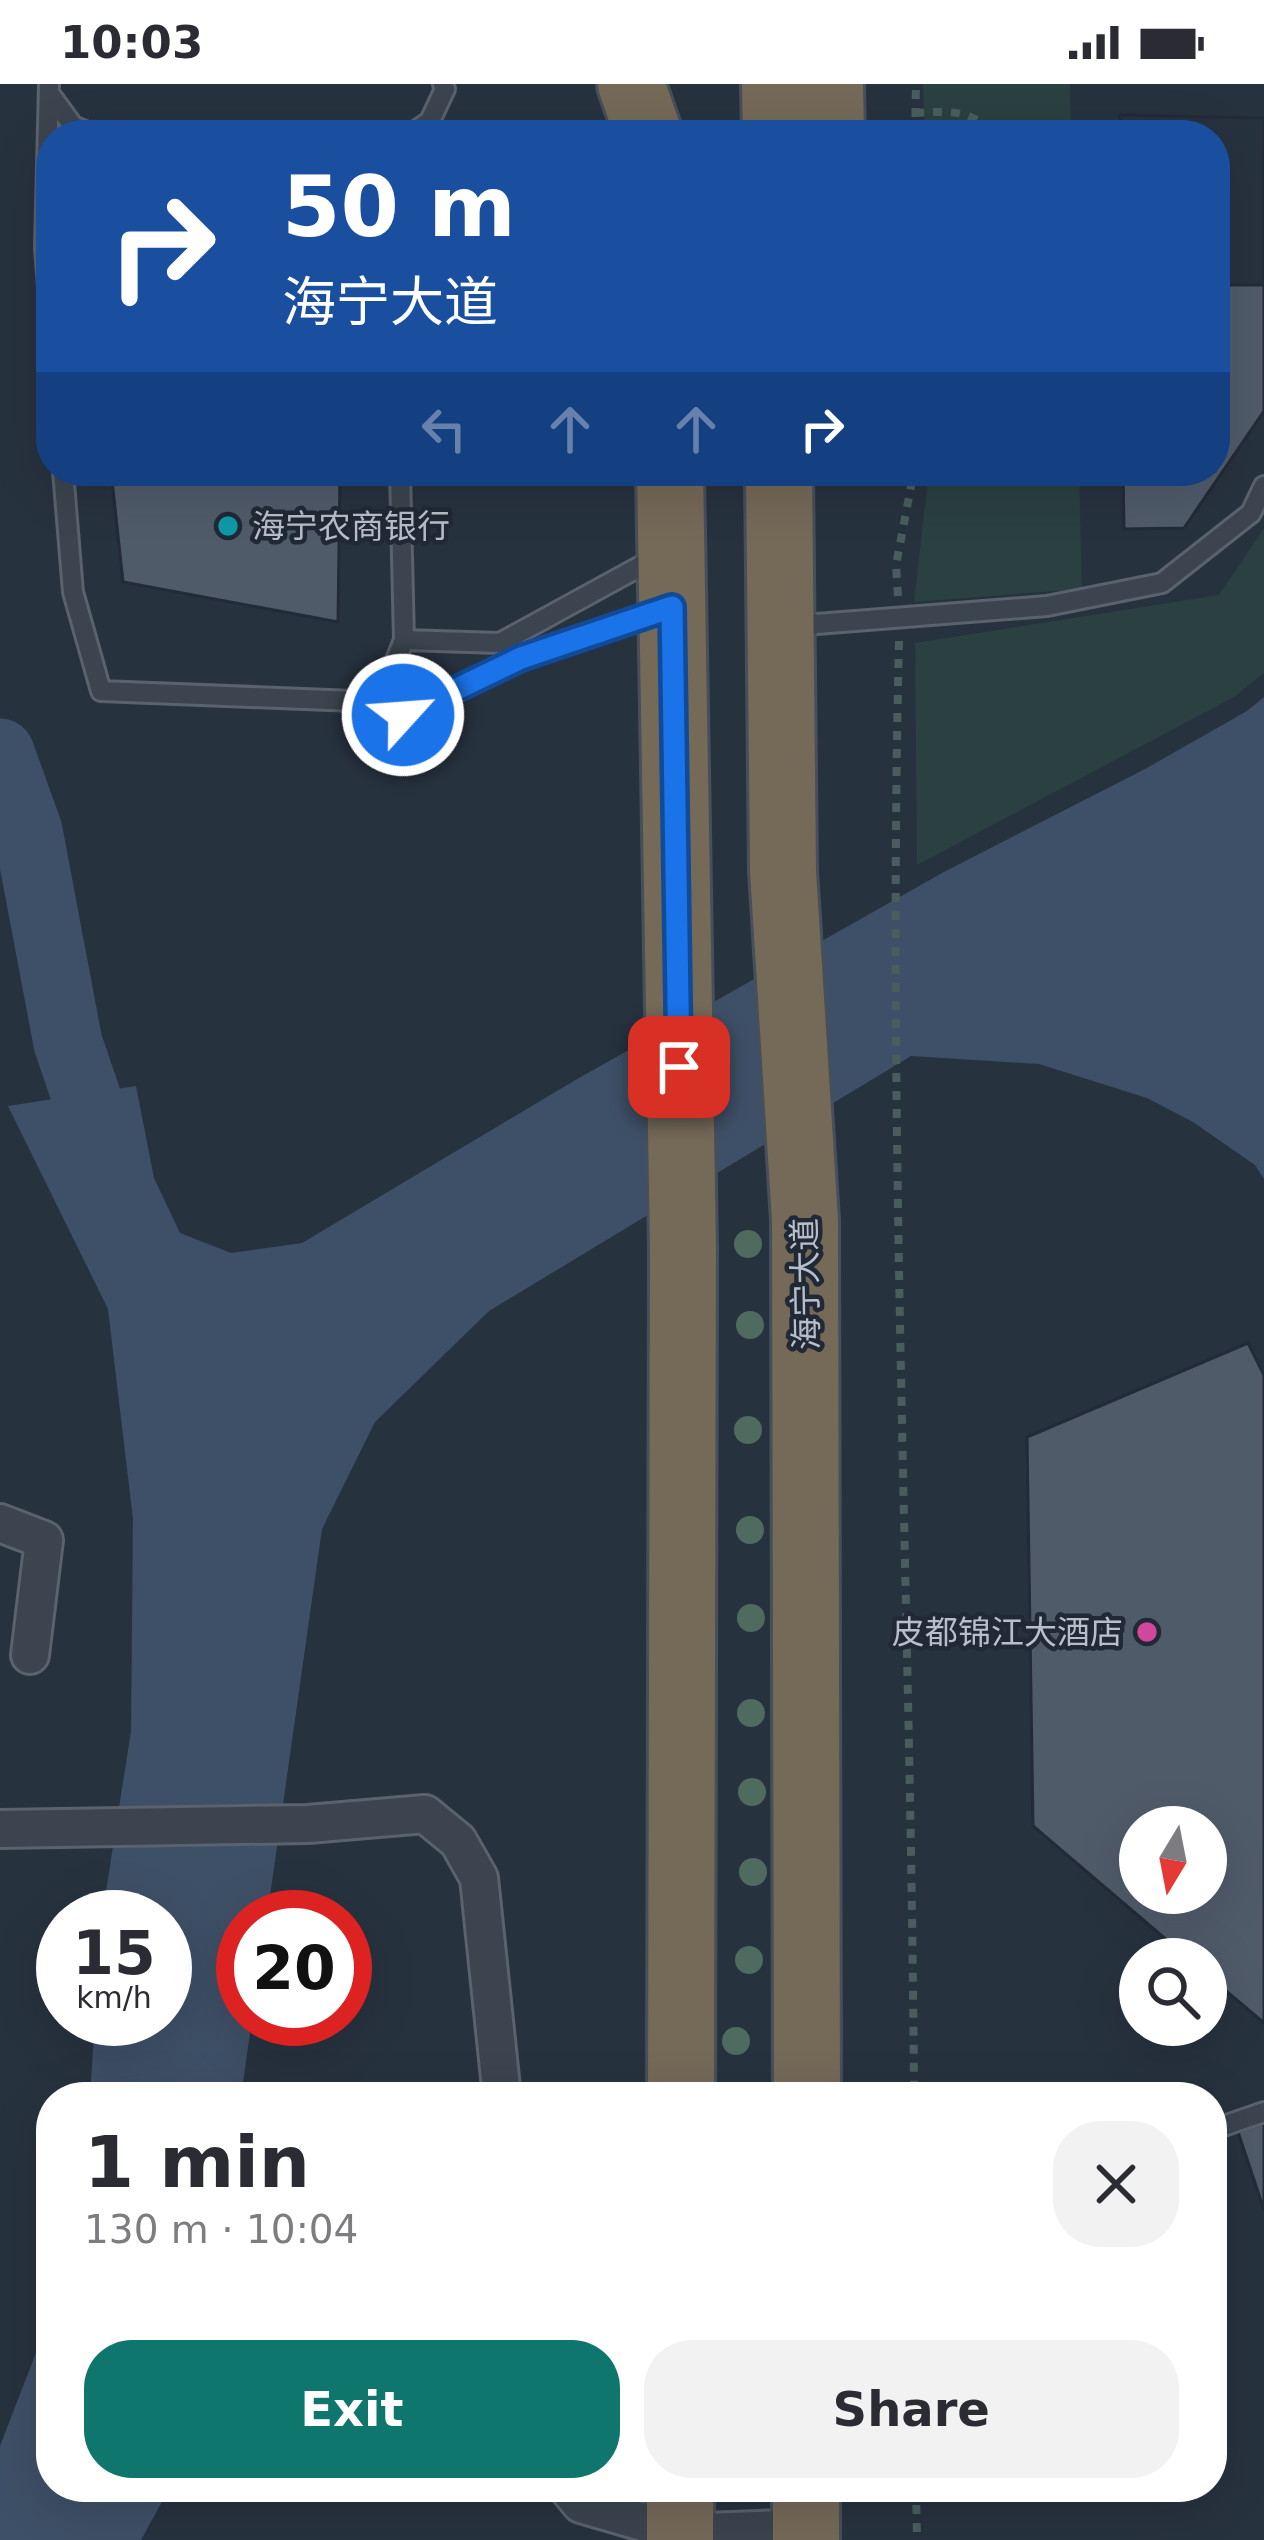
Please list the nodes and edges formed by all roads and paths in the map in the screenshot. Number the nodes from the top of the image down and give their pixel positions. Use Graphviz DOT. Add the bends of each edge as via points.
graph roads {
  1 [pos="443,84"];
  2 [pos="631,84"];
  3 [pos="665,84"];
  4 [pos="775,84"];
  5 [pos="830,84"];
  6 [pos="916,84"];
  7 [pos="49,88"];
  8 [pos="915,112"];
  9 [pos="48,120"];
  10 [pos="69,120"];
  11 [pos="430,120"];
  12 [pos="644,120"];
  13 [pos="666,120"];
  14 [pos="776,120"];
  15 [pos="831,120"];
  16 [pos="915,120"];
  17 [pos="980,120"];
  18 [pos="64,486"];
  19 [pos="400,486"];
  20 [pos="670,486"];
  21 [pos="779,486"];
  22 [pos="814,486"];
  23 [pos="911,486"];
  24 [pos="1264,486"];
  25 [pos="672,578"];
  26 [pos="900,617"];
  27 [pos="781,626"];
  28 [pos="404,640"];
  29 [pos="380,702"];
  30 [pos="0,1523"];
  31 [pos="30,1655"];
  32 [pos="0,1829"];
  33 [pos="500,2082"];
  34 [pos="681,2082"];
  35 [pos="807,2082"];
  36 [pos="914,2082"];
  37 [pos="1264,2112"];
  38 [pos="1227,2125"];
  39 [pos="579,2502"];
  40 [pos="916,2502"];
  41 [pos="806,2518"];
  42 [pos="680,2520"];
  43 [pos="916,2540"];
  1 -- 11 [label="lane"];
  2 -- 12 [label="highway"];
  3 -- 13 [label="highway"];
  4 -- 14 [label="highway"];
  5 -- 15 [label="highway"];
  6 -- 8 [label="path"];
  7 -- 9 [label="lane"];
  7 -- 10 [label="lane"];
  8 -- 16 [label="path"];
  8 -- 17 [label="path"];
  18 -- 29 [label="lane" via="73,592 100,691"];
  19 -- 28 [label="lane"];
  20 -- 25 [label="highway"];
  21 -- 27 [label="highway, 海宁大道"];
  22 -- 27 [label="highway"];
  23 -- 26 [label="path" via="896,565"];
  24 -- 26 [label="lane" via="1251,513 1162,583 1047,606"];
  25 -- 28 [label="lane" via="500,643"];
  25 -- 29 [label="lane" via="403,715"];
  25 -- 34 [label="highway" via="683,1248"];
  26 -- 27 [label="lane"];
  26 -- 36 [label="path" via="895,1070"];
  27 -- 35 [label="highway, 海宁大道" via="783,871 805,1220"];
  28 -- 29 [label="lane"];
  30 -- 31 [label="street" via="44,1540"];
  32 -- 33 [label="street" via="425,1814 458,1840 479,1878"];
  37 -- 38 [label="lane"];
  39 -- 42 [label="street"];
  40 -- 43 [label="path"];
  41 -- 42 [label="street"];
}
